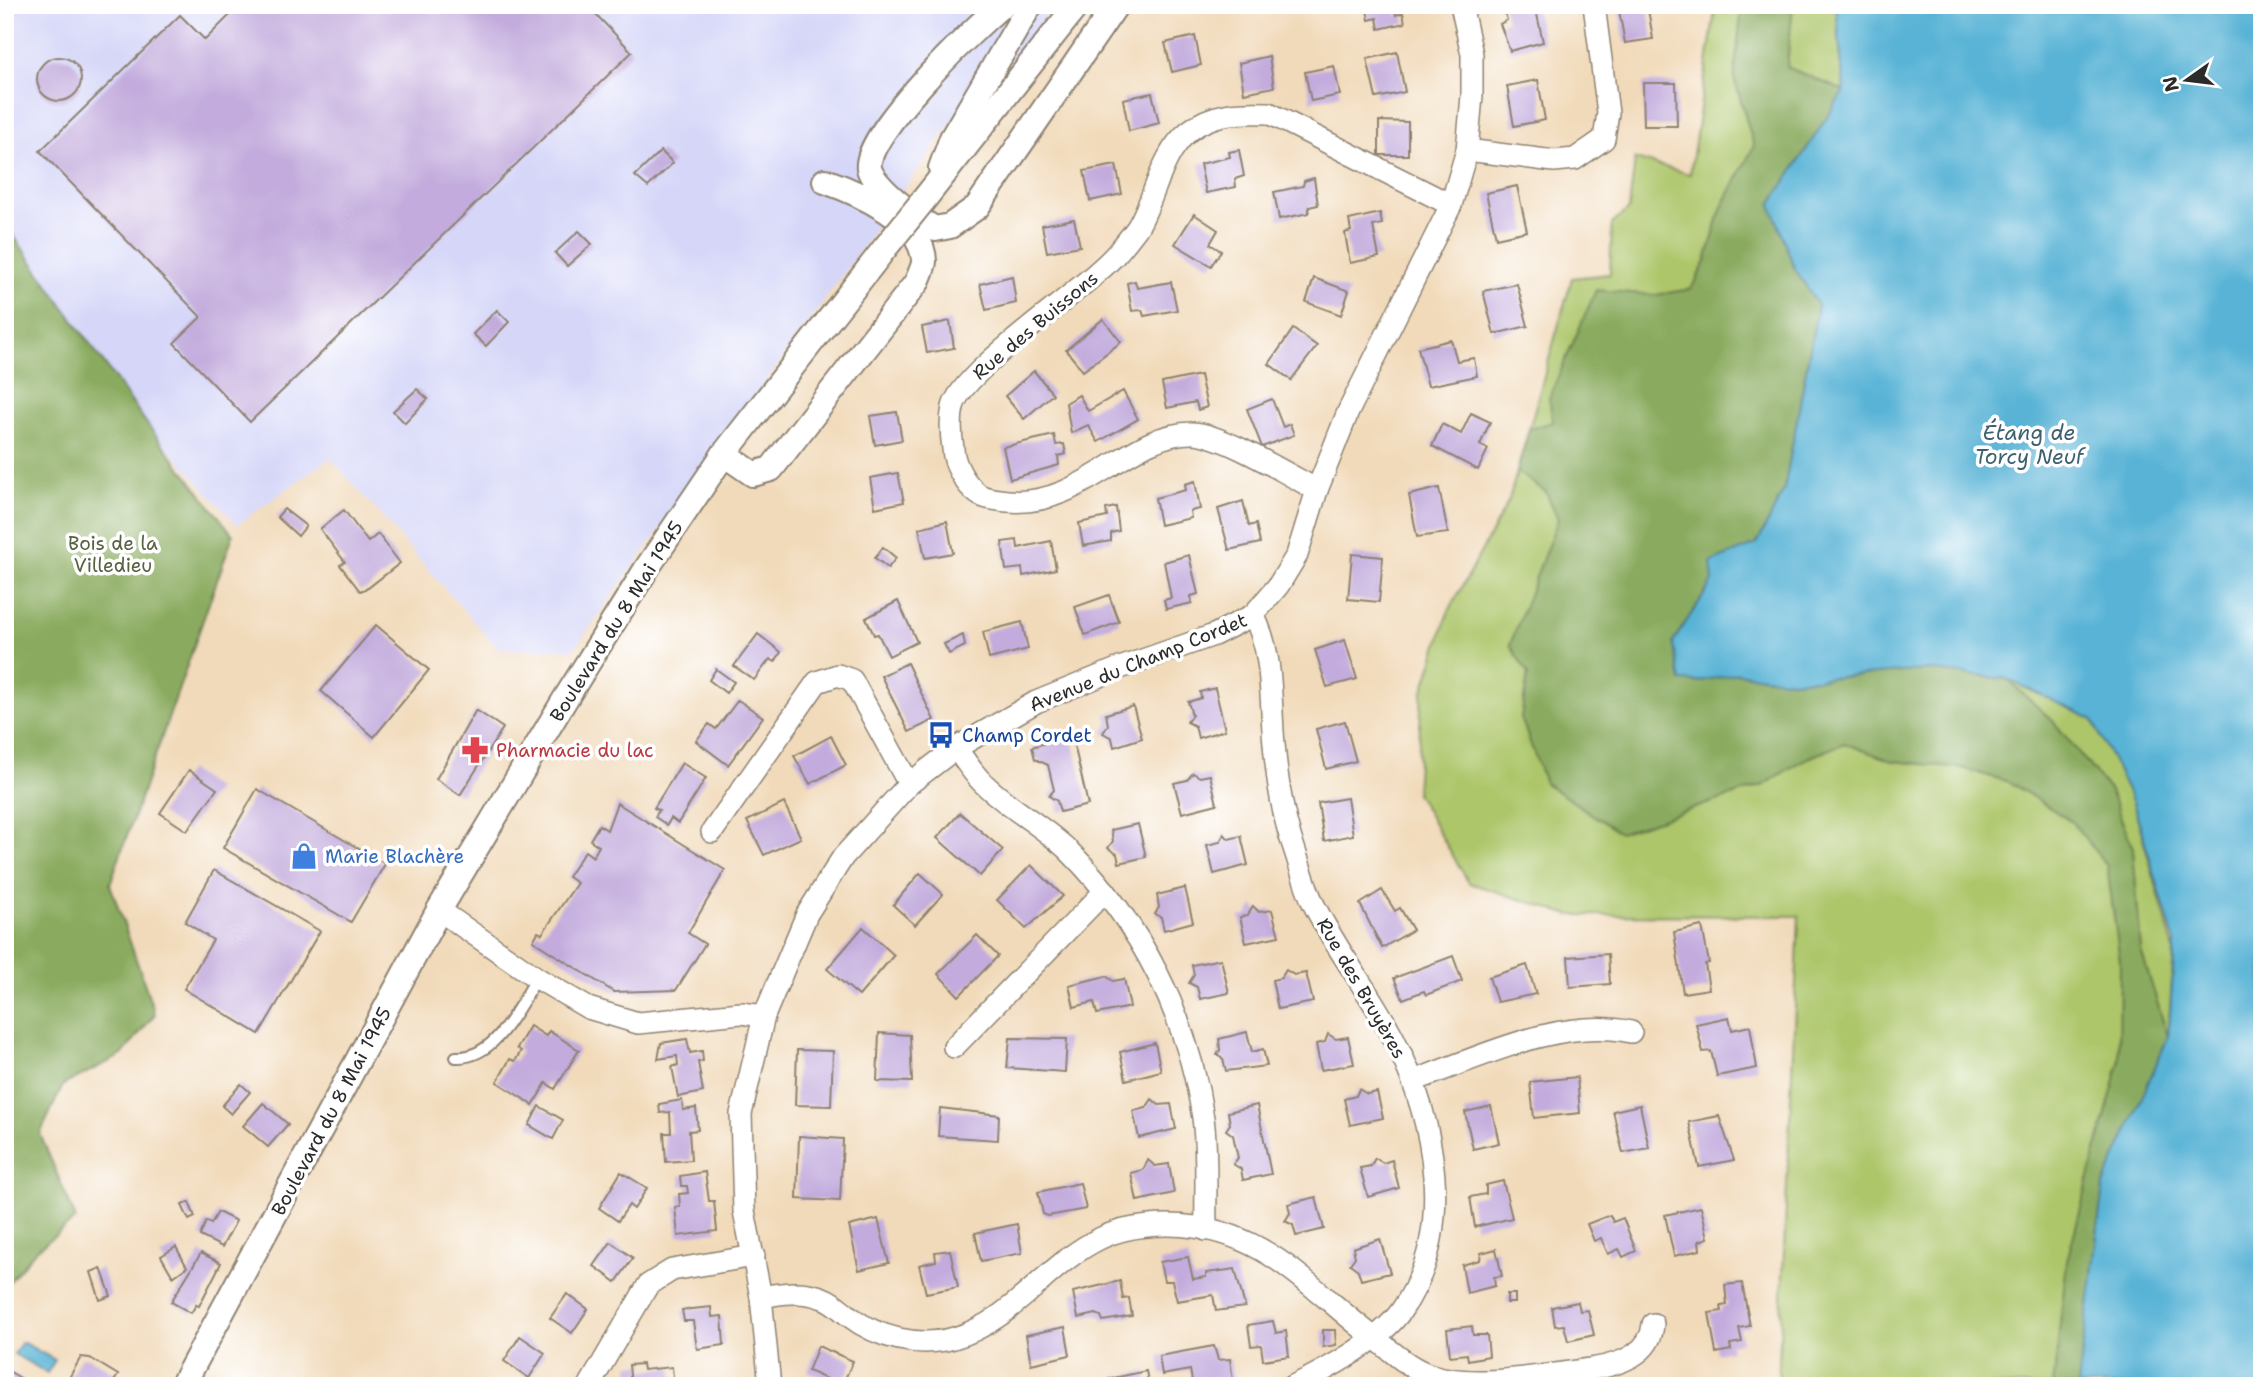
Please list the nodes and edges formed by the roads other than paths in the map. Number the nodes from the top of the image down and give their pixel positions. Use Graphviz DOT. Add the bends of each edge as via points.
graph roads {
  1 [pos="1002,5"];
  2 [pos="1030,5"];
  3 [pos="1077,5"];
  4 [pos="1116,5"];
  5 [pos="1461,5"];
  6 [pos="1594,5"];
  7 [pos="1468,150"];
  8 [pos="825,181"];
  9 [pos="922,202"];
  10 [pos="1451,205"];
  11 [pos="724,454"];
  12 [pos="1317,490"];
  13 [pos="1253,615"];
  14 [pos="956,748"];
  15 [pos="909,784"];
  16 [pos="712,832"];
  17 [pos="1105,891"];
  18 [pos="439,909"];
  19 [pos="537,978"];
  20 [pos="764,1016"];
  21 [pos="1631,1032"];
  22 [pos="954,1047"];
  23 [pos="456,1057"];
  24 [pos="1413,1081"];
  25 [pos="1206,1230"];
  26 [pos="754,1256"];
  27 [pos="761,1297"];
  28 [pos="1653,1324"];
  29 [pos="1374,1337"];
  30 [pos="182,1386"];
  31 [pos="589,1386"];
  32 [pos="770,1386"];
  33 [pos="1293,1386"];
  1 -- 4 [label="street" via="948,55 903,107 870,156 869,167 879,186 934,229 950,226 976,207"];
  2 -- 9 [label="street" via="952,138 942,168"];
  3 -- 9 [label="street"];
  5 -- 7 [label="street, Avenue du Champ Cordet" via="1472,54"];
  6 -- 7 [label="street" via="1608,113 1604,139 1575,159 1554,161"];
  7 -- 10 [label="street, Avenue du Champ Cordet"];
  8 -- 11 [label="street" via="857,192 889,211 915,238 924,261 917,282 771,470 753,474"];
  9 -- 11 [label="street, Boulevard du 8 Mai 1945, bridge"];
  10 -- 12 [label="street, Avenue du Champ Cordet" via="1348,412"];
  10 -- 12 [label="street, Rue des Buissons" via="1269,113 1238,112 1208,119 1172,148 1137,227 1098,274 968,380 953,405 953,454 962,476 979,495 999,500 1050,498 1164,437 1194,433"];
  11 -- 18 [label="street, Boulevard du 8 Mai 1945" via="640,579"];
  12 -- 13 [label="street, Avenue du Champ Cordet" via="1297,555"];
  13 -- 14 [label="street, Avenue du Champ Cordet" via="1214,635 1037,702"];
  13 -- 24 [label="street, Rue des Bruyères" via="1261,628 1267,662 1279,787 1292,845 1313,903 1394,1038"];
  14 -- 15 [label="street, Avenue du Champ Cordet"];
  14 -- 17 [label="street" via="982,782 1051,836"];
  15 -- 16 [label="street" via="852,680 838,675 817,682"];
  15 -- 20 [label="street, Avenue du Champ Cordet" via="844,857 807,914"];
  17 -- 22 [label="street"];
  17 -- 25 [label="street" via="1150,957 1183,1035 1203,1120"];
  18 -- 19 [label="street"];
  18 -- 30 [label="street, Boulevard du 8 Mai 1945"];
  19 -- 20 [label="street" via="587,1008 638,1023 741,1013"];
  19 -- 23 [label="lane" via="488,1048"];
  20 -- 26 [label="street, Avenue du Champ Cordet" via="741,1114 744,1212"];
  21 -- 24 [label="street" via="1610,1027 1566,1030"];
  24 -- 29 [label="street, Rue des Bruyères" via="1427,1128 1434,1176 1432,1235 1419,1277 1400,1312"];
  25 -- 27 [label="street" via="1147,1227 1102,1237 986,1326 933,1343 884,1336 822,1297 792,1292"];
  25 -- 29 [label="street" via="1280,1258"];
  26 -- 27 [label="street, Avenue du Champ Cordet"];
  26 -- 31 [label="street" via="672,1270 648,1285"];
  27 -- 32 [label="street, Avenue du Champ Cordet"];
  28 -- 29 [label="street" via="1646,1346 1614,1366 1507,1378 1464,1379 1424,1372"];
  29 -- 33 [label="street, Rue des Bruyères"];
}
